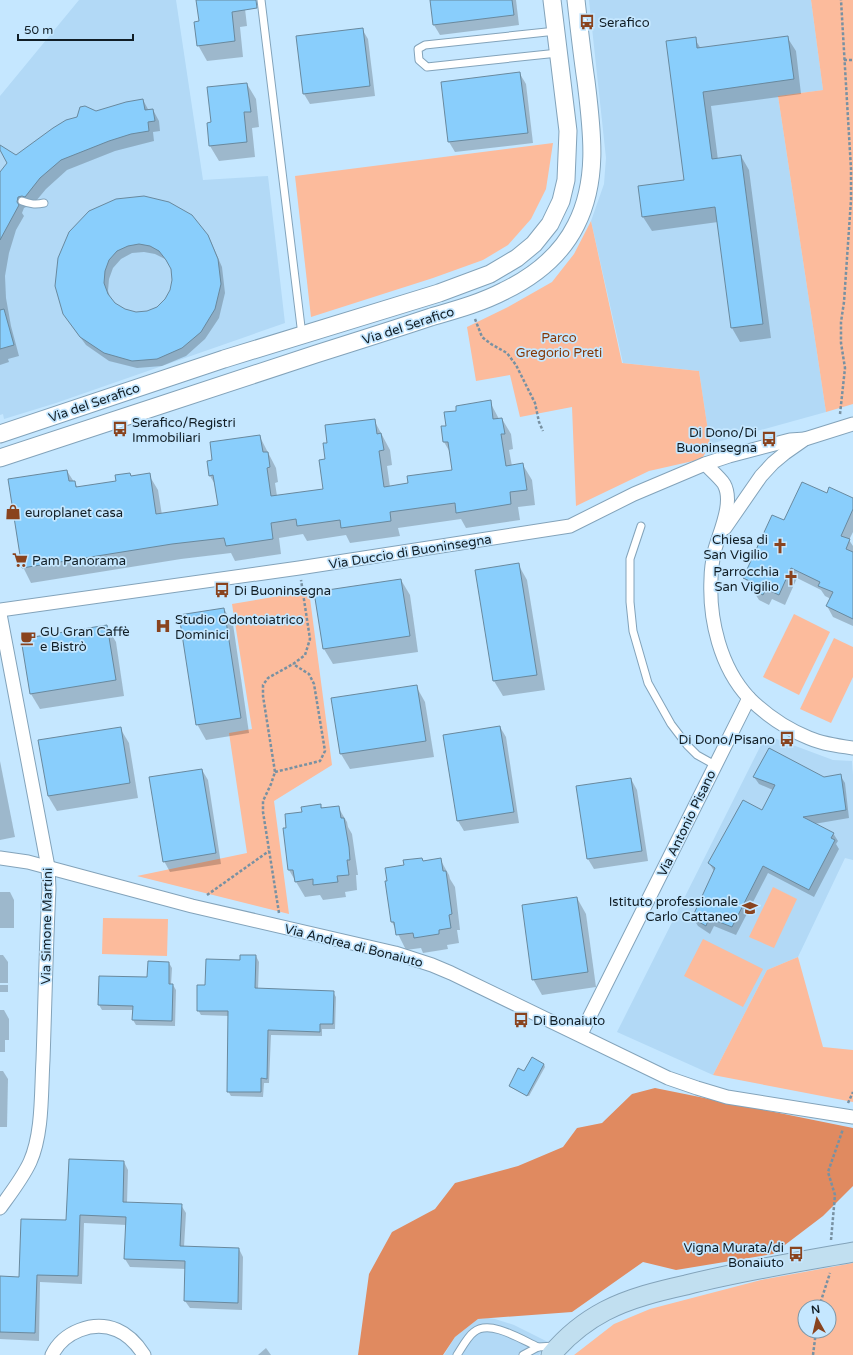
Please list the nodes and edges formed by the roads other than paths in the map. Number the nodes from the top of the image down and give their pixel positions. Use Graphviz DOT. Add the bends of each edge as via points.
graph roads {
  1 [pos="261,0"];
  2 [pos="552,0"];
  3 [pos="576,0"];
  4 [pos="556,31"];
  5 [pos="558,53"];
  6 [pos="22,200"];
  7 [pos="44,203"];
  8 [pos="302,335"];
  9 [pos="853,424"];
  10 [pos="0,434"];
  11 [pos="805,439"];
  12 [pos="0,458"];
  13 [pos="705,464"];
  14 [pos="640,526"];
  15 [pos="720,536"];
  16 [pos="0,610"];
  17 [pos="0,614"];
  18 [pos="749,698"];
  19 [pos="853,748"];
  20 [pos="715,765"];
  21 [pos="0,858"];
  22 [pos="48,867"];
  23 [pos="580,1034"];
  24 [pos="850,1117"];
  25 [pos="0,1208"];
  26 [pos="853,1252"];
  27 [pos="549,1349"];
  28 [pos="52,1355"];
  29 [pos="144,1355"];
  30 [pos="457,1355"];
  31 [pos="523,1355"];
  1 -- 8 [label="lane"];
  2 -- 4 [label="street, Via del Serafico"];
  3 -- 12 [label="street, Via del Serafico" via="590,115 591,171 585,203 575,226 560,249 538,269 507,290 472,304"];
  4 -- 5 [label="street, Via del Serafico"];
  4 -- 5 [label="lane" via="425,44 418,49 419,60 427,67"];
  5 -- 8 [label="street, Via del Serafico" via="568,131 566,180 559,208 540,237 517,258 474,280"];
  6 -- 7 [label="lane" via="36,205"];
  8 -- 10 [label="street, Via del Serafico"];
  9 -- 11 [label="street"];
  11 -- 13 [label="street, Via Duccio di Buoninsegna" via="790,440"];
  11 -- 15 [label="street" via="785,453 761,476"];
  13 -- 15 [label="street" via="724,483 726,491 726,512"];
  13 -- 16 [label="street, Via Duccio di Buoninsegna" via="634,494 570,526 299,568"];
  14 -- 20 [label="lane" via="630,560 630,602 633,631 648,683 687,745"];
  15 -- 18 [label="street" via="711,578 713,618 727,666"];
  17 -- 22 [label="street, Via Simone Martini"];
  18 -- 19 [label="street" via="776,720 804,736 827,744"];
  18 -- 20 [label="street, Via Antonio Pisano"];
  20 -- 23 [label="street, Via Antonio Pisano"];
  21 -- 22 [label="street, Via Andrea di Bonaiuto"];
  22 -- 23 [label="street, Via Andrea di Bonaiuto" via="192,906 395,953 432,965"];
  22 -- 25 [label="street, Via Simone Martini" via="45,1016 39,1123 30,1162"];
  23 -- 24 [label="street, Via Andrea di Bonaiuto" via="668,1078 697,1088 727,1097"];
  26 -- 27 [label="main road" via="726,1275 639,1298 605,1311"];
  27 -- 30 [label="lane" via="499,1328 488,1327 474,1331"];
  27 -- 31 [label="lane"];
  28 -- 29 [label="street" via="64,1339 76,1331 103,1326 129,1337"];
}
